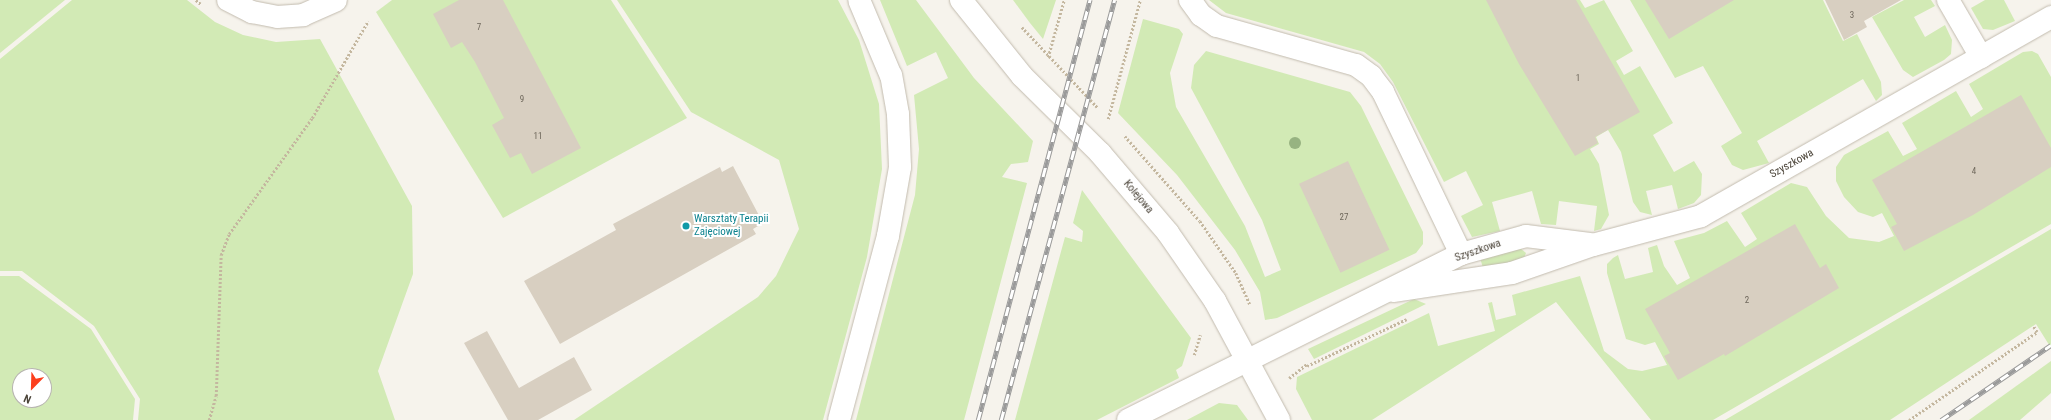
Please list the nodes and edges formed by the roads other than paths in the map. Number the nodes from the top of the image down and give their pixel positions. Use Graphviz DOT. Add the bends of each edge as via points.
graph roads {
  1 [pos="228,0"];
  2 [pos="336,0"];
  3 [pos="859,0"];
  4 [pos="961,0"];
  5 [pos="1190,0"];
  6 [pos="1948,0"];
  7 [pos="2051,17"];
  8 [pos="1981,57"];
  9 [pos="1593,245"];
  10 [pos="1461,254"];
  11 [pos="1393,291"];
  12 [pos="1248,360"];
  13 [pos="839,420"];
  14 [pos="1128,420"];
  15 [pos="1279,420"];
  1 -- 2 [label="street" via="252,12 276,17 303,15"];
  3 -- 13 [label="street" via="891,76 898,114 900,167 890,230"];
  4 -- 12 [label="street, Kolejowa" via="1022,76 1100,153 1168,233 1211,294"];
  5 -- 10 [label="street" via="1201,15 1217,26 1350,64 1371,76 1383,92"];
  6 -- 8 [label="street"];
  7 -- 8 [label="street, Szyszkowa"];
  8 -- 9 [label="street, Szyszkowa" via="1701,216"];
  9 -- 10 [label="street, Szyszkowa" via="1526,236"];
  9 -- 11 [label="street, Szyszkowa" via="1512,273"];
  10 -- 11 [label="street, Szyszkowa"];
  11 -- 12 [label="street, Szyszkowa"];
  12 -- 14 [label="street, Szyszkowa"];
  12 -- 15 [label="street, Kolejowa"];
}
